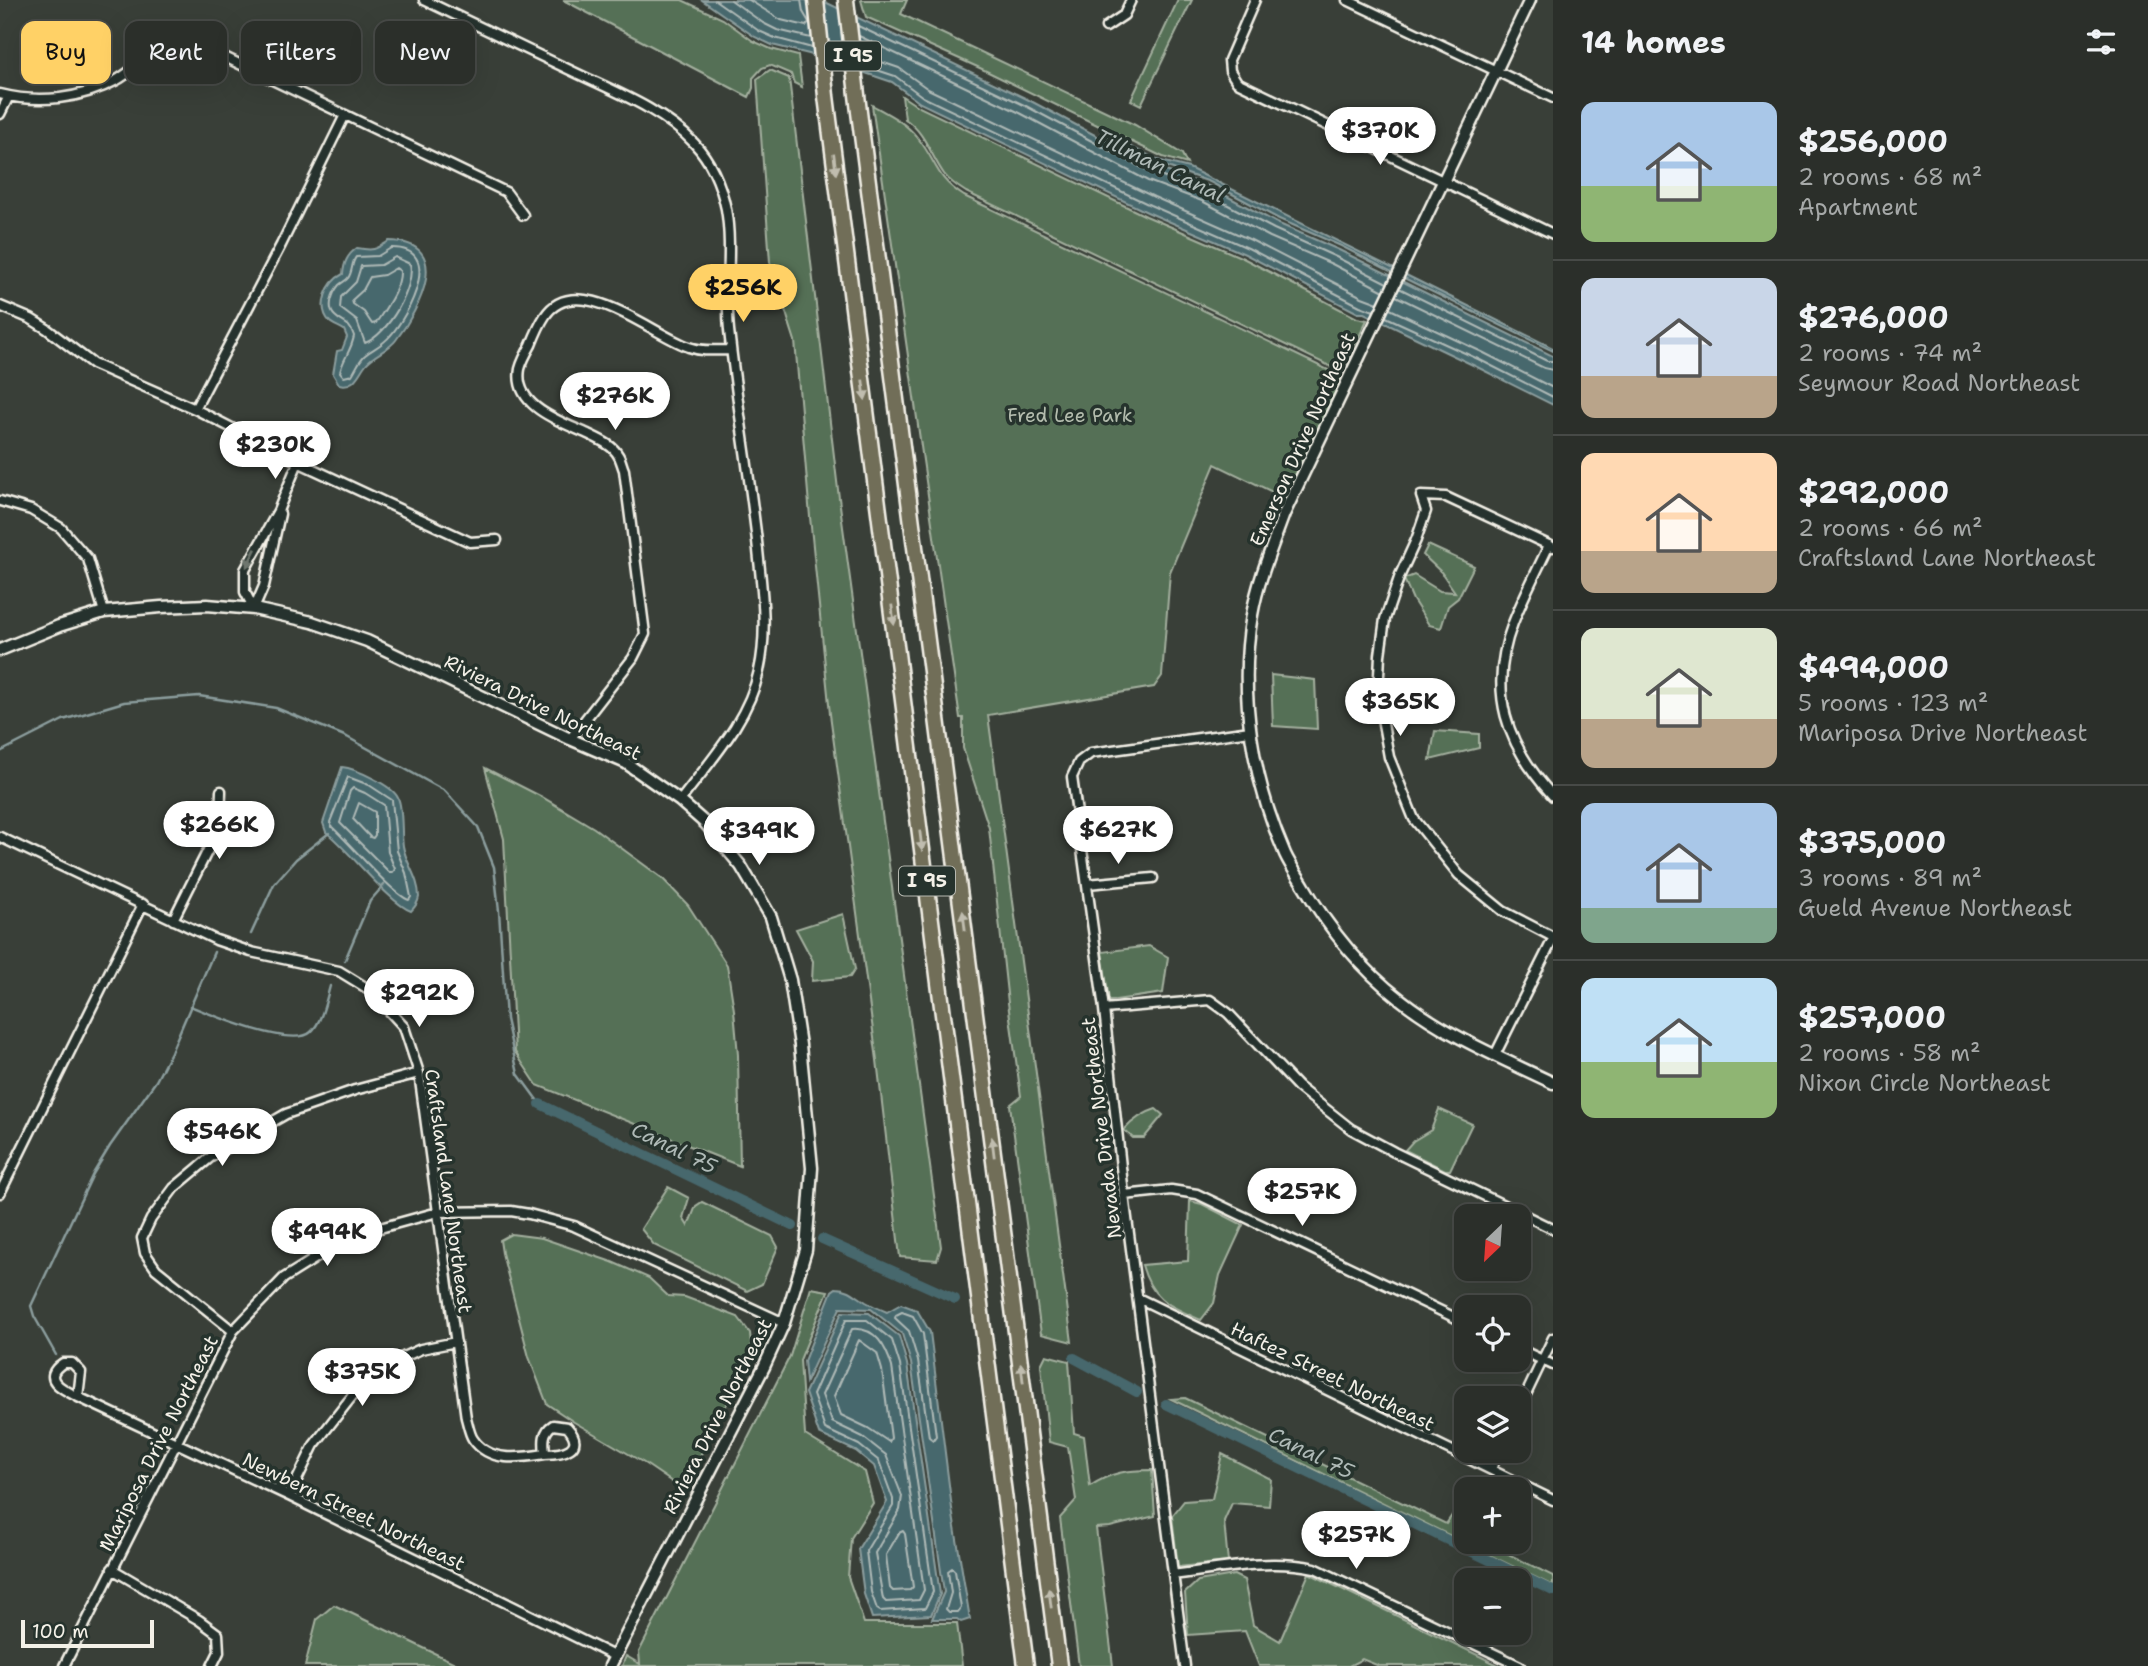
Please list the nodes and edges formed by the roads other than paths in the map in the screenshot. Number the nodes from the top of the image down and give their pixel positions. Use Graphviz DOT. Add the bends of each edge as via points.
graph roads {
  1 [pos="424,0"];
  2 [pos="816,0"];
  3 [pos="846,0"];
  4 [pos="1131,0"];
  5 [pos="1255,0"];
  6 [pos="1347,0"];
  7 [pos="1530,0"];
  8 [pos="1106,27"];
  9 [pos="1496,71"];
  10 [pos="4,95"];
  11 [pos="1553,98"];
  12 [pos="0,114"];
  13 [pos="345,115"];
  14 [pos="1442,181"];
  15 [pos="523,215"];
  16 [pos="1553,234"];
  17 [pos="0,306"];
  18 [pos="731,350"];
  19 [pos="195,409"];
  20 [pos="298,462"];
  21 [pos="0,501"];
  22 [pos="278,511"];
  23 [pos="497,540"];
  24 [pos="1551,546"];
  25 [pos="254,609"];
  26 [pos="104,612"];
  27 [pos="0,650"];
  28 [pos="1250,731"];
  29 [pos="570,739"];
  30 [pos="221,791"];
  31 [pos="1553,796"];
  32 [pos="680,801"];
  33 [pos="0,836"];
  34 [pos="1153,878"];
  35 [pos="1087,884"];
  36 [pos="143,904"];
  37 [pos="173,920"];
  38 [pos="1553,938"];
  39 [pos="1104,1009"];
  40 [pos="1495,1055"];
  41 [pos="419,1073"];
  42 [pos="1553,1083"];
  43 [pos="0,1193"];
  44 [pos="1124,1195"];
  45 [pos="438,1212"];
  46 [pos="1553,1229"];
  47 [pos="1138,1298"];
  48 [pos="1454,1317"];
  49 [pos="784,1323"];
  50 [pos="233,1331"];
  51 [pos="1553,1338"];
  52 [pos="456,1342"];
  53 [pos="1531,1355"];
  54 [pos="1542,1360"];
  55 [pos="1553,1365"];
  56 [pos="1530,1386"];
  57 [pos="78,1397"];
  58 [pos="177,1443"];
  59 [pos="545,1454"];
  60 [pos="1494,1463"];
  61 [pos="1491,1469"];
  62 [pos="289,1496"];
  63 [pos="1553,1500"];
  64 [pos="112,1569"];
  65 [pos="1173,1575"];
  66 [pos="612,1661"];
  67 [pos="64,1666"];
  68 [pos="212,1666"];
  69 [pos="1026,1666"];
  70 [pos="1059,1666"];
  71 [pos="1185,1666"];
  72 [pos="1520,1666"];
  1 -- 18 [label="street" via="650,110 695,144 719,182 726,210"];
  2 -- 69 [label="highway, I 95, one-way"];
  70 -- 3 [label="highway, I 95, one-way"];
  4 -- 8 [label="street" via="1124,15"];
  5 -- 14 [label="street" via="1228,60 1237,82"];
  6 -- 9 [label="street"];
  7 -- 9 [label="street, Emerson Drive Northeast"];
  9 -- 11 [label="street"];
  9 -- 14 [label="street, Emerson Drive Northeast"];
  10 -- 12 [label="street"];
  10 -- 13 [label="street" via="48,100 79,94 118,79 156,54 185,47 225,56"];
  13 -- 15 [label="street" via="506,192"];
  13 -- 19 [label="street"];
  14 -- 16 [label="street"];
  14 -- 28 [label="street, Emerson Drive Northeast" via="1284,514 1266,563 1251,624 1247,669"];
  17 -- 19 [label="street" via="47,329 93,364"];
  18 -- 29 [label="street" via="703,351 687,346 597,302 578,298 551,307 527,351 520,385 528,399 542,412 618,453 645,634 633,658"];
  18 -- 32 [label="street" via="755,521 764,643 748,704"];
  19 -- 20 [label="street"];
  20 -- 22 [label="street"];
  20 -- 23 [label="street" via="470,542"];
  21 -- 26 [label="street" via="32,509 61,528 88,559"];
  22 -- 25 [label="street" via="264,586"];
  22 -- 25 [label="street, one-way" via="245,570 245,592"];
  24 -- 31 [label="street" via="1512,624 1503,657 1502,691 1511,737 1532,773"];
  24 -- 38 [label="street" via="1446,497 1421,496 1426,511 1385,619 1378,696 1389,757 1414,819 1459,875 1503,911"];
  25 -- 26 [label="street, Riviera Drive Northeast" via="207,605"];
  25 -- 29 [label="street, Riviera Drive Northeast" via="367,641"];
  26 -- 27 [label="street, Riviera Drive Northeast"];
  28 -- 35 [label="street, Nevada Drive Northeast" via="1091,753 1079,762 1072,777"];
  28 -- 40 [label="street, Emerson Drive Northeast" via="1265,798 1285,855 1340,940 1400,999"];
  29 -- 32 [label="street, Riviera Drive Northeast" via="626,763"];
  30 -- 37 [label="street" via="220,826"];
  32 -- 49 [label="street, Riviera Drive Northeast" via="741,866 771,917 790,979 812,1169 806,1250"];
  33 -- 36 [label="street, Craftsland Lane Northeast"];
  34 -- 35 [label="street"];
  35 -- 39 [label="street, Nevada Drive Northeast"];
  36 -- 37 [label="street, Craftsland Lane Northeast"];
  36 -- 43 [label="street"];
  37 -- 41 [label="street, Craftsland Lane Northeast" via="251,952 339,971 370,990 404,1027"];
  38 -- 40 [label="street"];
  39 -- 44 [label="street, Nevada Drive Northeast"];
  39 -- 46 [label="street" via="1210,1000 1298,1087 1351,1129"];
  40 -- 42 [label="street, Emerson Drive Northeast"];
  41 -- 45 [label="street, Craftsland Lane Northeast"];
  41 -- 50 [label="street" via="286,1114 211,1157 174,1188 151,1219 142,1238 156,1269"];
  44 -- 47 [label="street, Nevada Drive Northeast"];
  44 -- 48 [label="street" via="1171,1190 1197,1194"];
  45 -- 49 [label="street, Mariposa Drive Northeast" via="511,1211 574,1226"];
  45 -- 50 [label="street, Mariposa Drive Northeast" via="351,1236 284,1279"];
  45 -- 52 [label="street, Craftsland Lane Northeast"];
  47 -- 61 [label="street, Haftez Street Northeast"];
  47 -- 65 [label="street, Nevada Drive Northeast"];
  49 -- 66 [label="street, Riviera Drive Northeast"];
  50 -- 58 [label="street, Mariposa Drive Northeast"];
  51 -- 54 [label="street"];
  52 -- 59 [label="street, Craftsland Lane Northeast" via="473,1439 488,1454 513,1458"];
  52 -- 62 [label="street" via="399,1359 357,1390 314,1445"];
  53 -- 54 [label="street"];
  54 -- 55 [label="street"];
  54 -- 56 [label="street"];
  57 -- 57 [label="street, Newbern Street Northeast" via="81,1372 72,1363 62,1363 54,1374 55,1383"];
  57 -- 58 [label="street, Newbern Street Northeast"];
  58 -- 62 [label="street, Newbern Street Northeast"];
  58 -- 64 [label="street, Mariposa Drive Northeast"];
  59 -- 59 [label="street, Craftsland Lane Northeast" via="562,1454 571,1448 573,1434 567,1427 553,1425 546,1432"];
  60 -- 61 [label="street"];
  61 -- 63 [label="street, Haftez Street Northeast"];
  62 -- 66 [label="street, Newbern Street Northeast"];
  64 -- 67 [label="street, Mariposa Drive Northeast"];
  64 -- 68 [label="street" via="218,1634 219,1653"];
  65 -- 71 [label="street, Nevada Drive Northeast"];
  65 -- 72 [label="street" via="1278,1563 1315,1568"];
}
